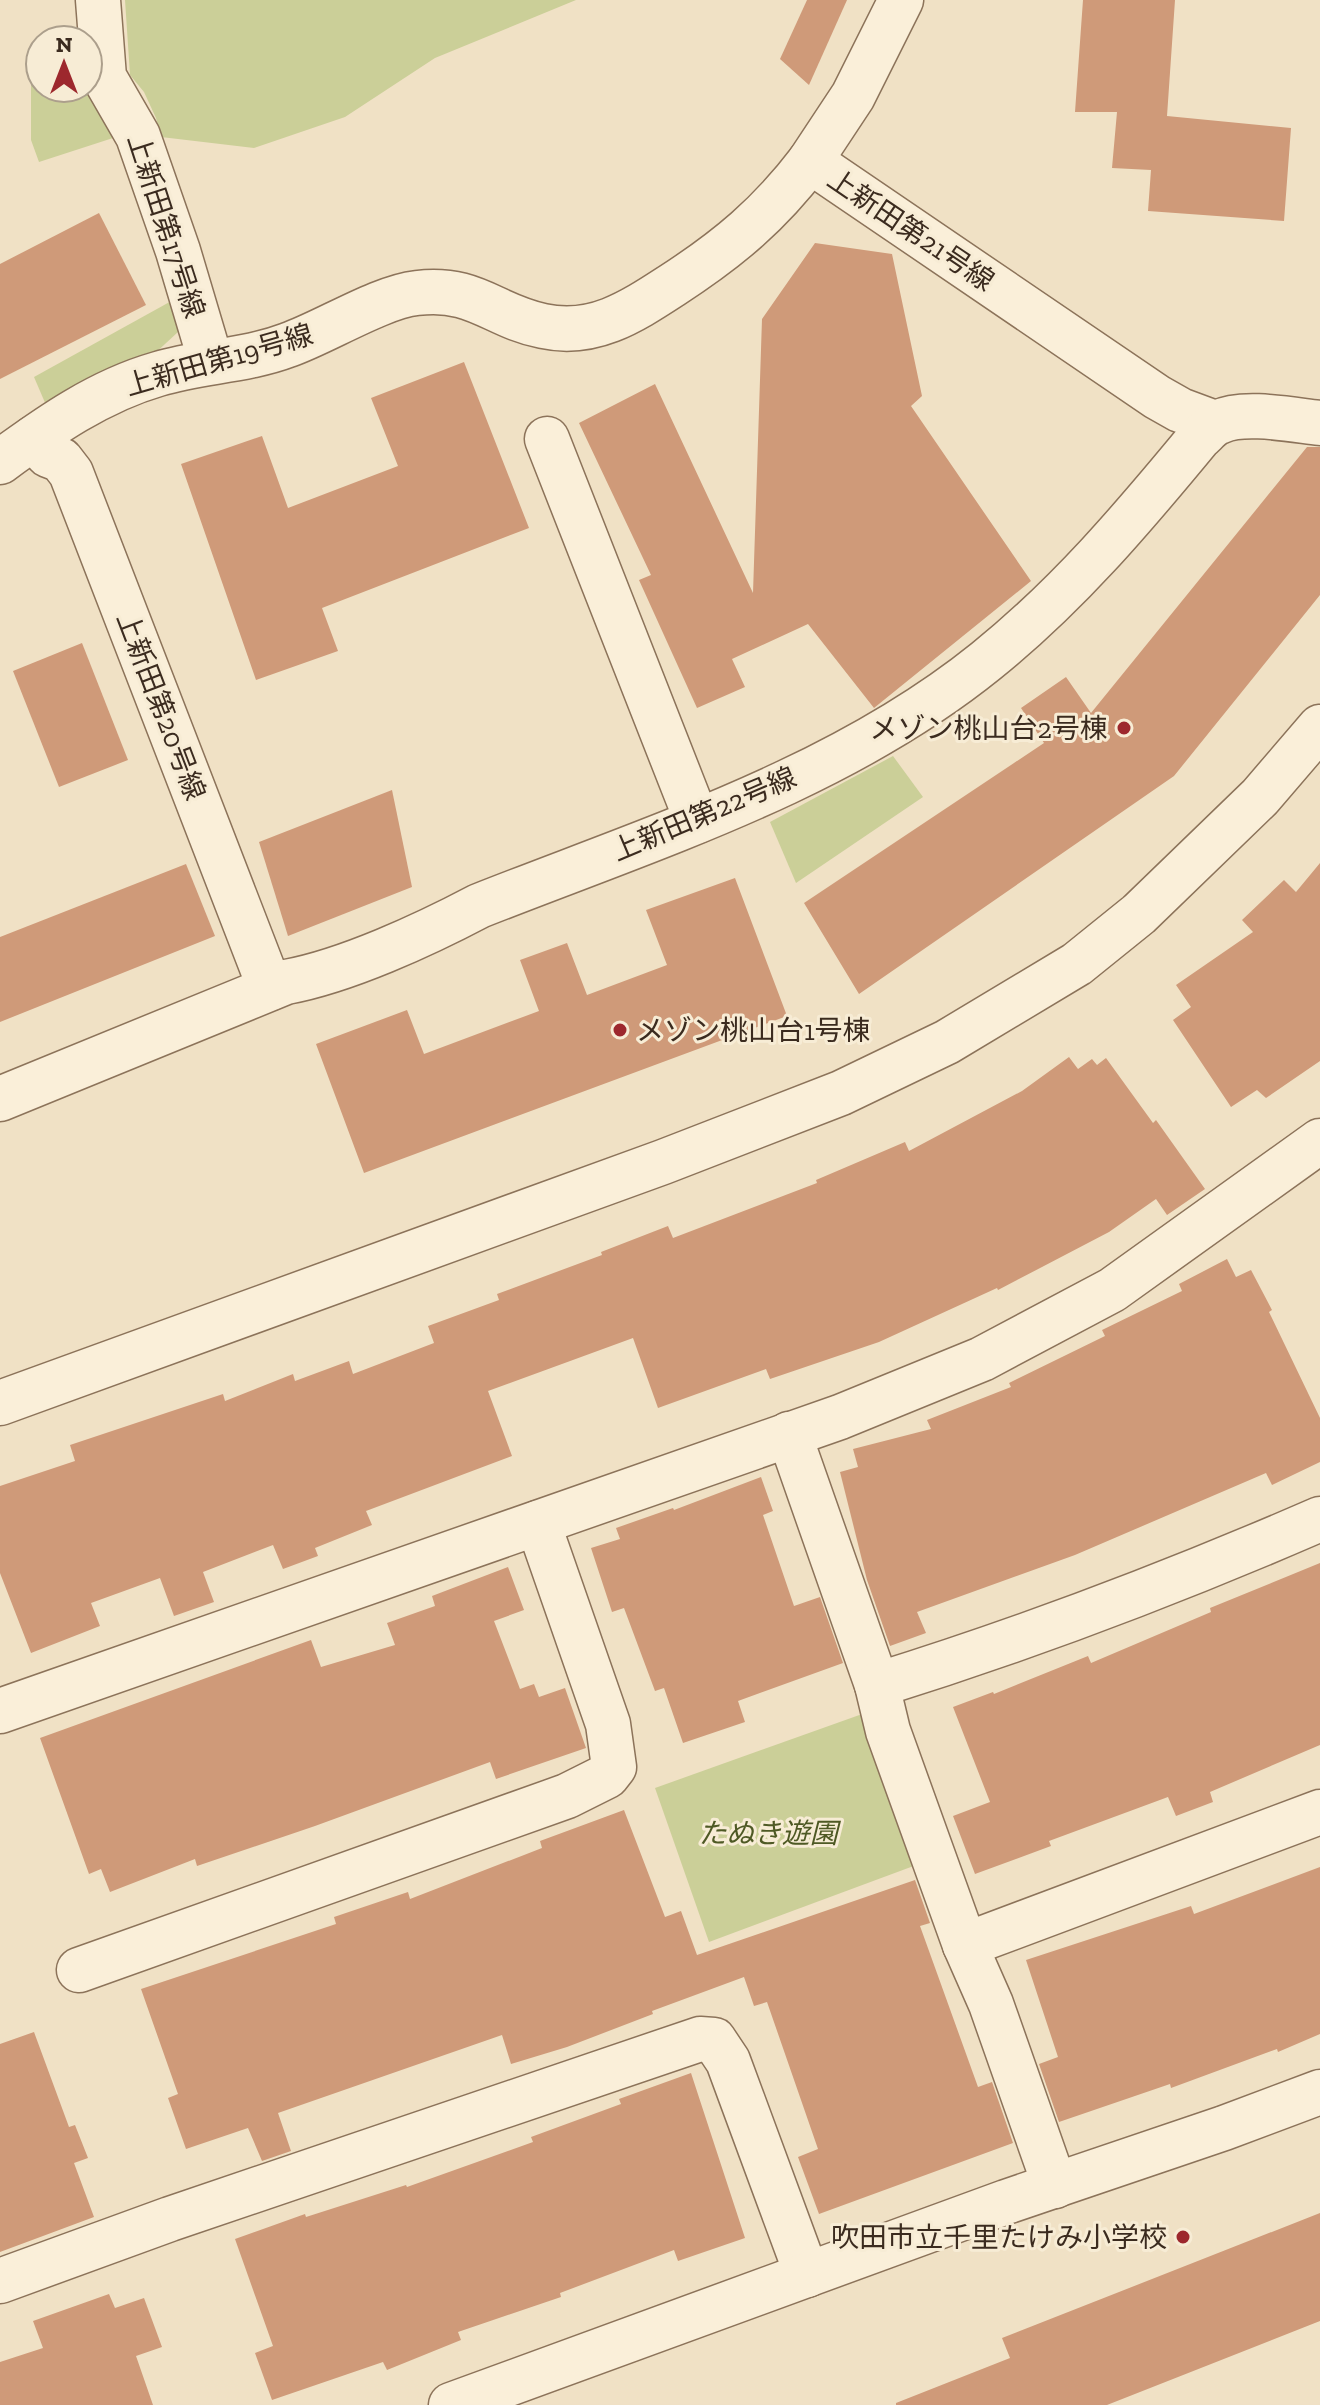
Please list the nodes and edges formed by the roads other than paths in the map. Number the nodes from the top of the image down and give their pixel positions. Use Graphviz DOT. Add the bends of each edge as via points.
graph roads {
  1 [pos="98,0"];
  2 [pos="901,0"];
  3 [pos="810,161"];
  4 [pos="497,307"];
  5 [pos="211,362"];
  6 [pos="1215,423"];
  7 [pos="1320,423"];
  8 [pos="547,439"];
  9 [pos="17,450"];
  10 [pos="1320,727"];
  11 [pos="697,821"];
  12 [pos="270,988"];
  13 [pos="0,1099"];
  14 [pos="1320,1141"];
  15 [pos="0,1403"];
  16 [pos="789,1434"];
  17 [pos="1320,1519"];
  18 [pos="538,1523"];
  19 [pos="877,1685"];
  20 [pos="0,1711"];
  21 [pos="1320,1812"];
  22 [pos="965,1945"];
  23 [pos="79,1970"];
  24 [pos="1320,2092"];
  25 [pos="1055,2186"];
  26 [pos="807,2275"];
  27 [pos="0,2281"];
  28 [pos="451,2405"];
  1 -- 5 [label="street, 上新田第17号線" via="104,77 138,136"];
  2 -- 3 [label="street" via="853,96"];
  3 -- 4 [label="street, 上新田第21号線" via="750,229 629,313 567,330 521,321"];
  3 -- 6 [label="street, 上新田第21号線" via="1157,397"];
  4 -- 5 [label="street, 上新田第19号線" via="445,291 412,293 287,346"];
  5 -- 9 [label="street, 上新田第19号線" via="122,387"];
  6 -- 7 [label="street" via="1246,417"];
  6 -- 11 [label="street, 上新田第22号線" via="1072,586 984,663 850,749"];
  8 -- 11 [label="street"];
  9 -- 12 [label="street, 上新田第20号線" via="61,460 71,473"];
  10 -- 15 [label="street" via="1260,797 1139,914 1077,964 947,1042 841,1093 663,1162"];
  11 -- 12 [label="street, 上新田第22号線" via="316,976"];
  12 -- 13 [label="street, 上新田第22号線"];
  14 -- 16 [label="street" via="1091,1302 954,1371"];
  16 -- 18 [label="street"];
  16 -- 19 [label="street"];
  17 -- 19 [label="street" via="1131,1598"];
  18 -- 20 [label="street"];
  18 -- 23 [label="street" via="608,1724 614,1767 607,1776 567,1796"];
  19 -- 22 [label="street" via="888,1731"];
  21 -- 22 [label="street"];
  22 -- 25 [label="street"];
  24 -- 25 [label="street"];
  25 -- 26 [label="street"];
  26 -- 27 [label="street" via="728,2061 714,2040 700,2039"];
  26 -- 28 [label="street"];
}
